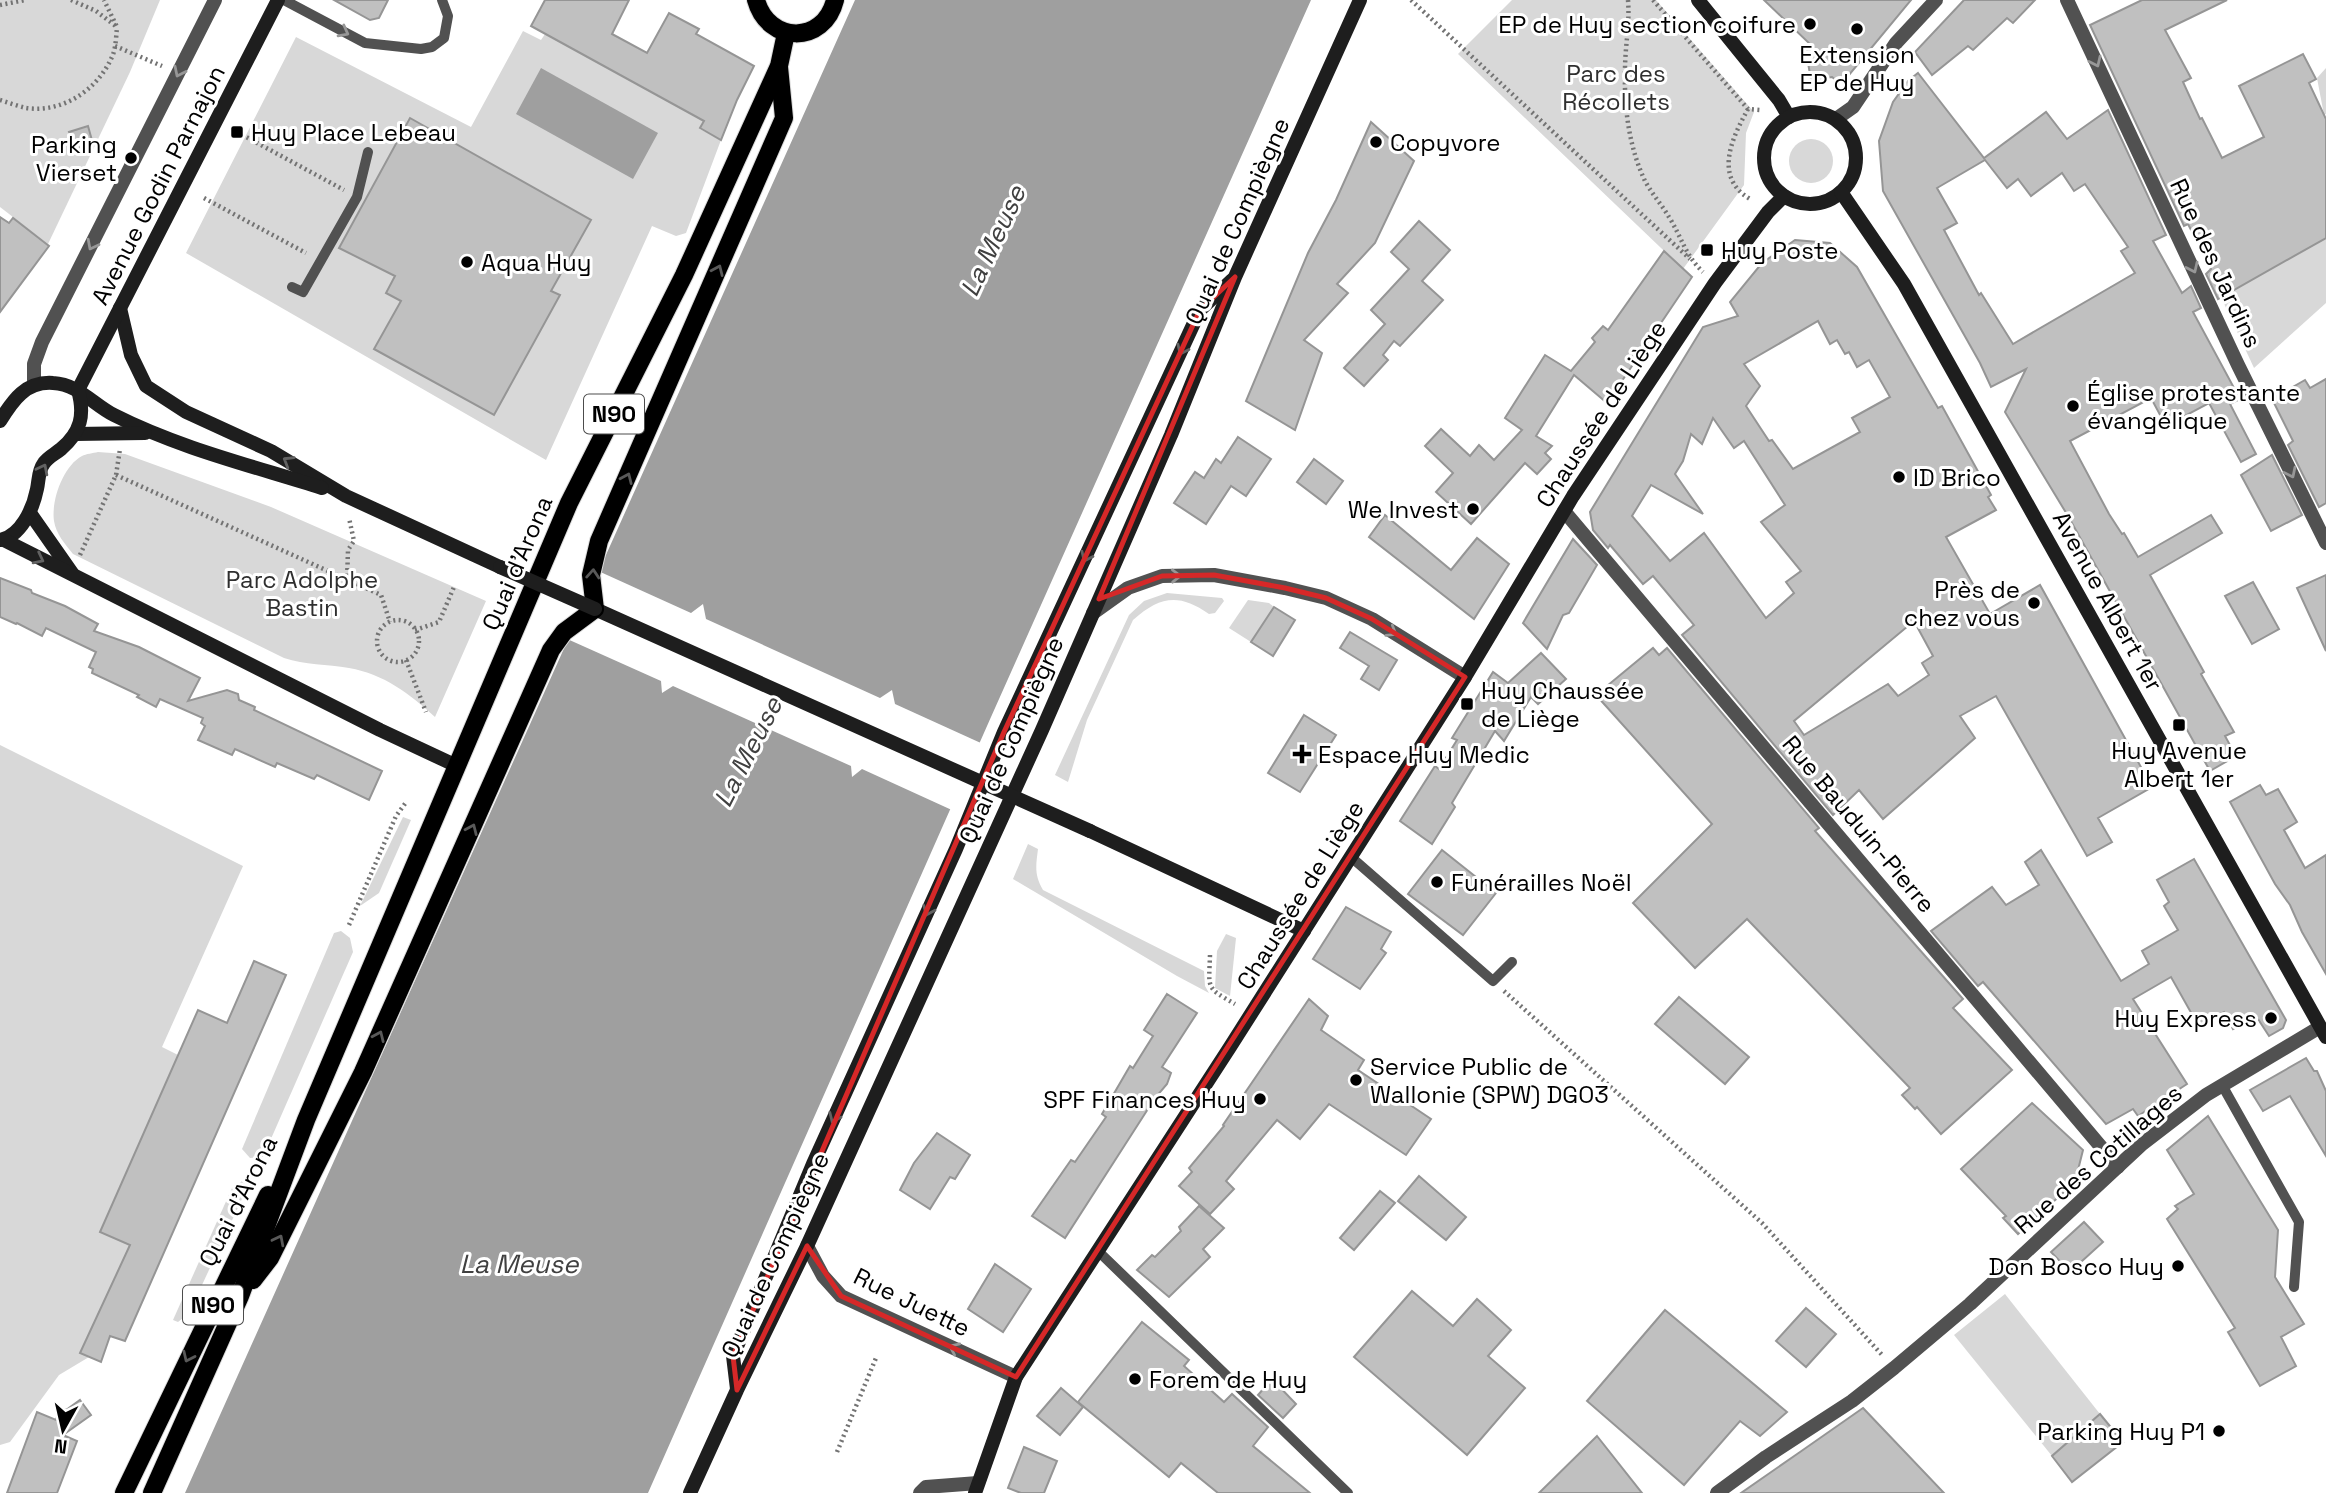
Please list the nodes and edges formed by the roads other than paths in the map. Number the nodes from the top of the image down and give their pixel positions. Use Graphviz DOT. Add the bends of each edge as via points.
graph roads {
  1 [pos="215,0"];
  2 [pos="278,0"];
  3 [pos="284,0"];
  4 [pos="442,0"];
  5 [pos="756,0"];
  6 [pos="835,0"];
  7 [pos="1360,0"];
  8 [pos="1698,0"];
  9 [pos="1936,0"];
  10 [pos="2067,0"];
  11 [pos="786,33"];
  12 [pos="779,66"];
  13 [pos="1789,117"];
  14 [pos="1836,120"];
  15 [pos="368,152"];
  16 [pos="1841,192"];
  17 [pos="1784,196"];
  18 [pos="1236,277"];
  19 [pos="292,287"];
  20 [pos="120,308"];
  21 [pos="34,385"];
  22 [pos="78,390"];
  23 [pos="0,421"];
  24 [pos="75,434"];
  25 [pos="154,434"];
  26 [pos="346,496"];
  27 [pos="1564,511"];
  28 [pos="30,513"];
  29 [pos="2,540"];
  30 [pos="2326,543"];
  31 [pos="75,576"];
  32 [pos="595,609"];
  33 [pos="1093,613"];
  34 [pos="1465,677"];
  35 [pos="457,766"];
  36 [pos="983,783"];
  37 [pos="1351,857"];
  38 [pos="1304,931"];
  39 [pos="1512,962"];
  40 [pos="2323,1032"];
  41 [pos="2222,1085"];
  42 [pos="306,1120"];
  43 [pos="2118,1167"];
  44 [pos="807,1246"];
  45 [pos="1099,1252"];
  46 [pos="2294,1287"];
  47 [pos="240,1296"];
  48 [pos="1016,1377"];
  49 [pos="737,1390"];
  50 [pos="976,1488"];
  51 [pos="124,1493"];
  52 [pos="152,1493"];
  53 [pos="690,1493"];
  54 [pos="920,1493"];
  55 [pos="1348,1493"];
  56 [pos="1717,1493"];
  1 -- 21 [label="street, Avenue Godin Parnajon, one-way" via="42,342 34,364"];
  2 -- 20 [label="street, Avenue Godin Parnajon"];
  3 -- 4 [label="lane, one-way" via="365,43 421,49 444,38 448,16"];
  5 -- 11 [label="main road" via="771,26"];
  6 -- 11 [label="main road" via="822,24 799,34"];
  7 -- 18 [label="street, Quai de Compiègne"];
  8 -- 13 [label="street"];
  9 -- 14 [label="street" via="1896,43 1853,107"];
  10 -- 30 [label="street, Rue des Jardins, one-way"];
  11 -- 12 [label="main road, Quai d'Arona / N90"];
  32 -- 12 [label="main road, one-way" via="591,575 599,541 784,118"];
  12 -- 35 [label="main road, Quai d'Arona / N90" via="684,275 569,503"];
  13 -- 14 [label="street" via="1821,113"];
  13 -- 17 [label="street" via="1769,135 1763,161 1767,175"];
  14 -- 16 [label="street" via="1853,141 1856,155 1850,181"];
  15 -- 19 [label="lane" via="358,197 303,292"];
  16 -- 17 [label="street" via="1813,204"];
  16 -- 40 [label="street, Avenue Albert 1er" via="1904,284"];
  17 -- 27 [label="street, Chaussée de Liège" via="1715,283"];
  18 -- 33 [label="street, Quai de Compiègne"];
  18 -- 36 [label="street, one-way" via="1200,310"];
  20 -- 22 [label="street, Avenue Godin Parnajon"];
  26 -- 20 [label="street, one-way" via="271,451 186,412 146,386 131,355"];
  21 -- 22 [label="street" via="53,383"];
  21 -- 23 [label="street" via="14,399"];
  22 -- 24 [label="street, Avenue Godin Parnajon" via="82,406"];
  22 -- 25 [label="street" via="112,414"];
  24 -- 25 [label="street"];
  28 -- 24 [label="street, one-way" via="45,461"];
  25 -- 26 [label="street"];
  26 -- 32 [label="street, bridge"];
  27 -- 34 [label="street, Chaussée de Liège"];
  27 -- 43 [label="street, Rue Bauduin-Pierre"];
  28 -- 29 [label="street"];
  28 -- 31 [label="street"];
  29 -- 31 [label="street, one-way"];
  31 -- 35 [label="street"];
  32 -- 36 [label="street"];
  47 -- 32 [label="main road, one-way" via="270,1258 363,1072 551,650 565,632"];
  33 -- 34 [label="street, one-way" via="1128,589 1162,576 1214,575 1326,598 1372,620"];
  33 -- 44 [label="street, Quai de Compiègne"];
  34 -- 37 [label="street, Chaussée de Liège"];
  35 -- 42 [label="main road, Quai d'Arona / N90"];
  36 -- 38 [label="street, bridge"];
  36 -- 49 [label="street, one-way" via="733,1356"];
  37 -- 38 [label="street, Chaussée de Liège"];
  37 -- 39 [label="lane" via="1493,982"];
  38 -- 45 [label="street, Chaussée de Liège"];
  40 -- 41 [label="street, Rue des Cotillages"];
  41 -- 43 [label="street, Rue des Cotillages" via="2141,1144"];
  41 -- 46 [label="lane" via="2299,1222"];
  42 -- 47 [label="main road, Quai d'Arona / N90"];
  42 -- 51 [label="main road, Quai d'Arona / N90, one-way"];
  43 -- 56 [label="street, Rue des Cotillages" via="1894,1368"];
  48 -- 44 [label="street, Rue Juette, one-way" via="841,1296 823,1276"];
  44 -- 49 [label="street, Quai de Compiègne"];
  45 -- 48 [label="street, Chaussée de Liège"];
  45 -- 55 [label="lane"];
  47 -- 52 [label="main road, Quai d'Arona / N90"];
  48 -- 50 [label="street, Chaussée de Liège"];
  49 -- 53 [label="street, Quai de Compiègne"];
  50 -- 54 [label="street" via="926,1487"];
}
